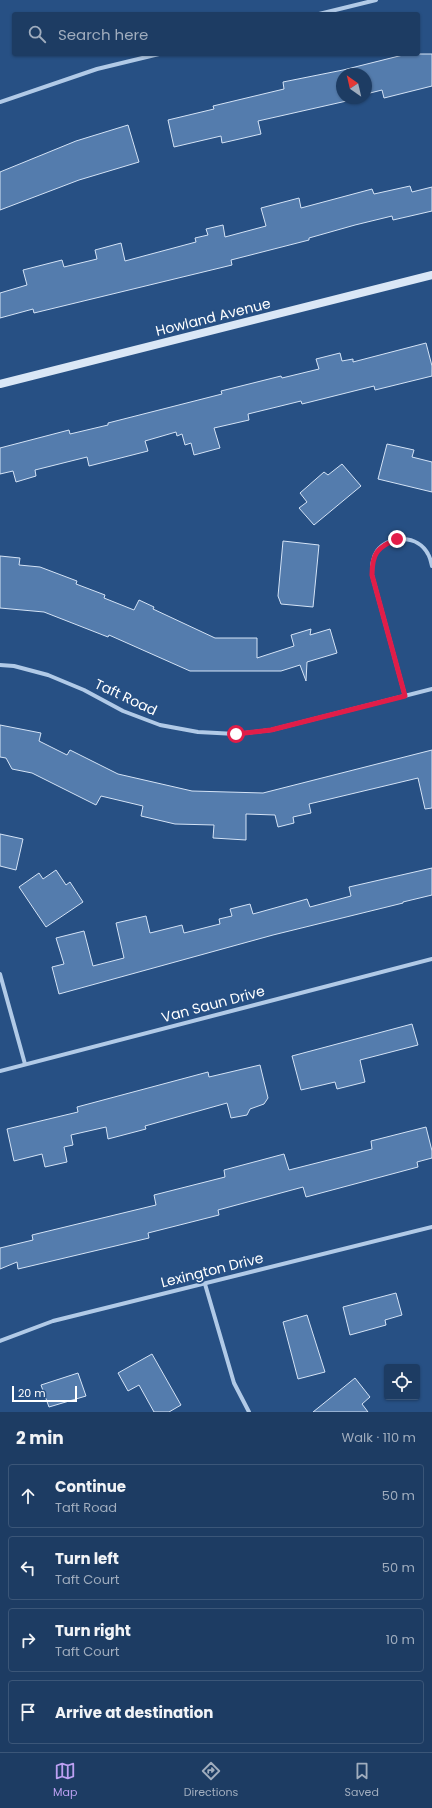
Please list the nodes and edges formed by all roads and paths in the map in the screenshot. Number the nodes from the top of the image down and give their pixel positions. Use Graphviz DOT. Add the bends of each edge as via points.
graph roads {
  1 [pos="376,0"];
  2 [pos="327,12"];
  3 [pos="150,56"];
  4 [pos="0,102"];
  5 [pos="432,275"];
  6 [pos="0,384"];
  7 [pos="432,566"];
  8 [pos="0,665"];
  9 [pos="432,689"];
  10 [pos="405,696"];
  11 [pos="432,959"];
  12 [pos="0,974"];
  13 [pos="25,1064"];
  14 [pos="0,1071"];
  15 [pos="432,1227"];
  16 [pos="205,1284"];
  17 [pos="0,1341"];
  18 [pos="249,1412"];
  1 -- 2 [label="street"];
  3 -- 4 [label="street" via="97,69"];
  5 -- 6 [label="street, Howland Avenue"];
  7 -- 10 [label="street" via="428,554 420,544 409,539 397,539 385,544 377,551 372,562 372,575"];
  8 -- 10 [label="street, Taft Road" via="48,675 84,690 123,711 160,725 198,732 236,734 271,730"];
  9 -- 10 [label="street, Taft Road"];
  11 -- 13 [label="street, Van Saun Drive"];
  12 -- 13 [label="street"];
  13 -- 14 [label="street, Van Saun Drive"];
  15 -- 16 [label="street, Lexington Drive"];
  16 -- 17 [label="street, Lexington Drive" via="53,1321"];
  16 -- 18 [label="street" via="234,1383"];
}
